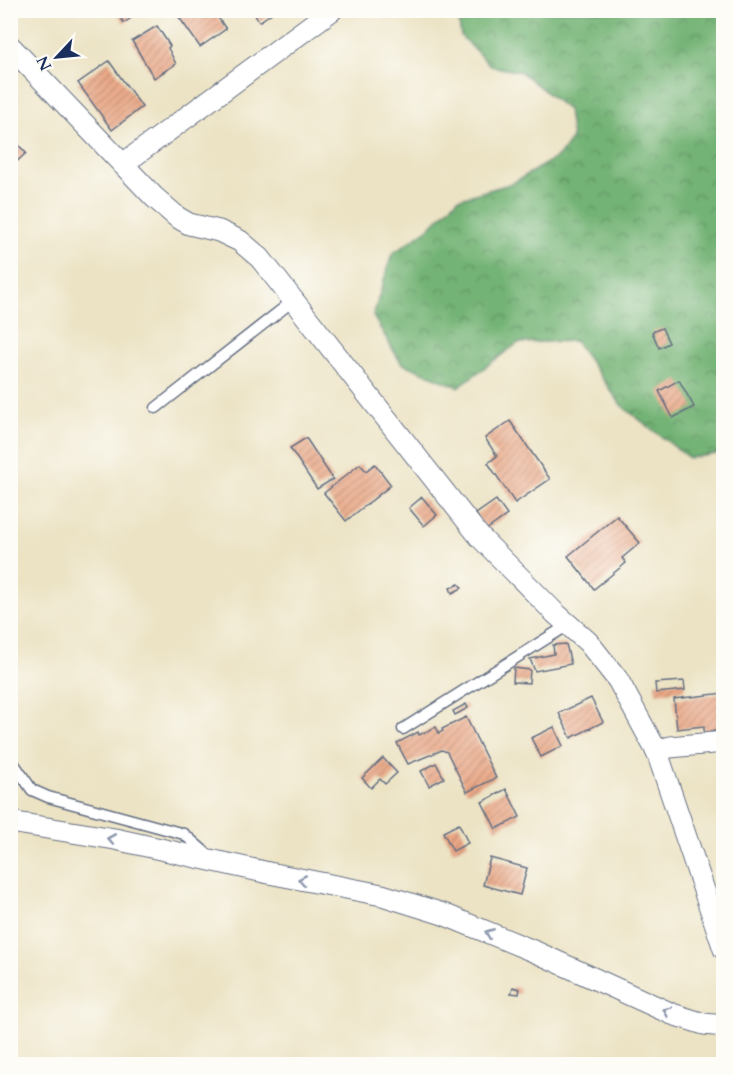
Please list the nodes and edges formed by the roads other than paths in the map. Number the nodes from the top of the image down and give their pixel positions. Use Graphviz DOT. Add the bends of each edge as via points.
graph roads {
  1 [pos="332,10"];
  2 [pos="10,46"];
  3 [pos="123,164"];
  4 [pos="294,300"];
  5 [pos="156,408"];
  6 [pos="568,625"];
  7 [pos="403,729"];
  8 [pos="723,742"];
  9 [pos="656,751"];
  10 [pos="10,758"];
  11 [pos="10,822"];
  12 [pos="216,862"];
  13 [pos="723,950"];
  14 [pos="723,1026"];
  1 -- 3 [label="street"];
  2 -- 3 [label="street"];
  3 -- 4 [label="street" via="177,217 240,241 260,258"];
  4 -- 5 [label="lane"];
  4 -- 6 [label="street" via="479,536"];
  6 -- 7 [label="lane"];
  6 -- 9 [label="street" via="588,642 618,680"];
  8 -- 9 [label="street"];
  9 -- 13 [label="street"];
  10 -- 12 [label="lane" via="32,790 184,834"];
  12 -- 11 [label="street, one-way" via="115,839"];
  14 -- 12 [label="street, one-way" via="672,1014 433,911 382,895"];
}
